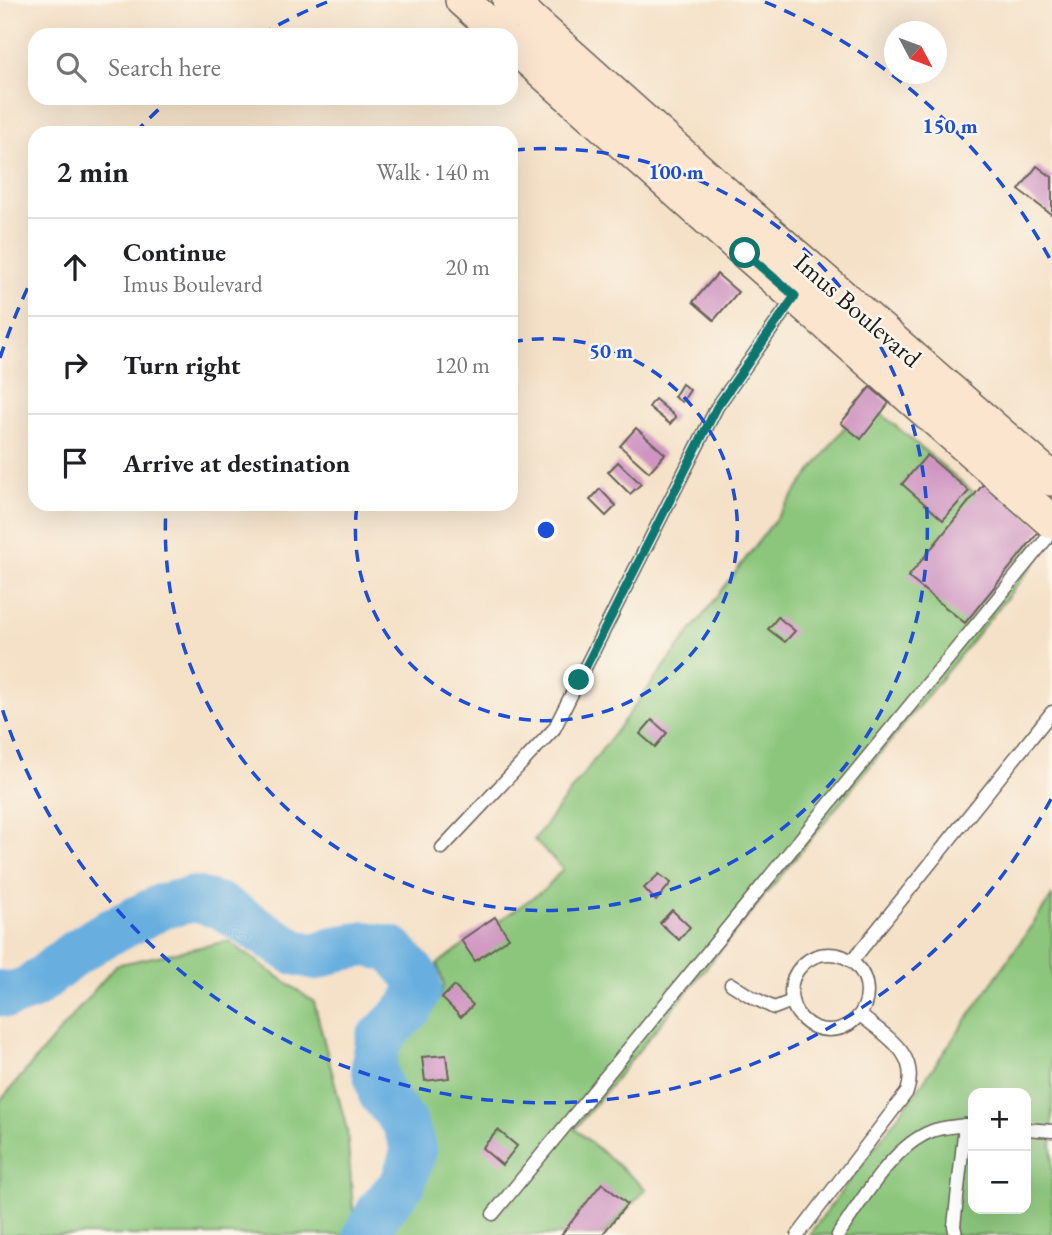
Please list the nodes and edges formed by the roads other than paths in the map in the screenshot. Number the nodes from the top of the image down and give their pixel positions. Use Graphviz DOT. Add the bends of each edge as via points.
graph roads {
  1 [pos="462,0"];
  2 [pos="509,0"];
  3 [pos="493,28"];
  4 [pos="518,50"];
  5 [pos="804,283"];
  6 [pos="1052,480"];
  7 [pos="1052,522"];
  8 [pos="1052,532"];
  9 [pos="1052,712"];
  10 [pos="442,848"];
  11 [pos="852,961"];
  12 [pos="731,984"];
  13 [pos="792,1001"];
  14 [pos="860,1015"];
  15 [pos="968,1126"];
  16 [pos="1031,1129"];
  17 [pos="1052,1131"];
  18 [pos="968,1133"];
  19 [pos="493,1214"];
  20 [pos="798,1235"];
  21 [pos="838,1235"];
  22 [pos="956,1235"];
  1 -- 3 [label="main road"];
  2 -- 5 [label="main road, Imus Boulevard"];
  4 -- 5 [label="main road, Imus Boulevard"];
  5 -- 6 [label="main road, Imus Boulevard"];
  5 -- 7 [label="main road, Imus Boulevard"];
  5 -- 10 [label="lane" via="717,407 554,729"];
  8 -- 19 [label="lane"];
  9 -- 11 [label="lane"];
  11 -- 13 [label="lane" via="827,954 803,964 791,988"];
  11 -- 14 [label="lane" via="861,970 868,992"];
  12 -- 13 [label="lane" via="774,1008"];
  13 -- 14 [label="lane" via="806,1023 828,1031 851,1024"];
  14 -- 20 [label="lane" via="902,1050 911,1081"];
  15 -- 21 [label="lane" via="934,1130 912,1141 889,1163"];
  16 -- 17 [label="lane"];
  18 -- 22 [label="lane"];
}
